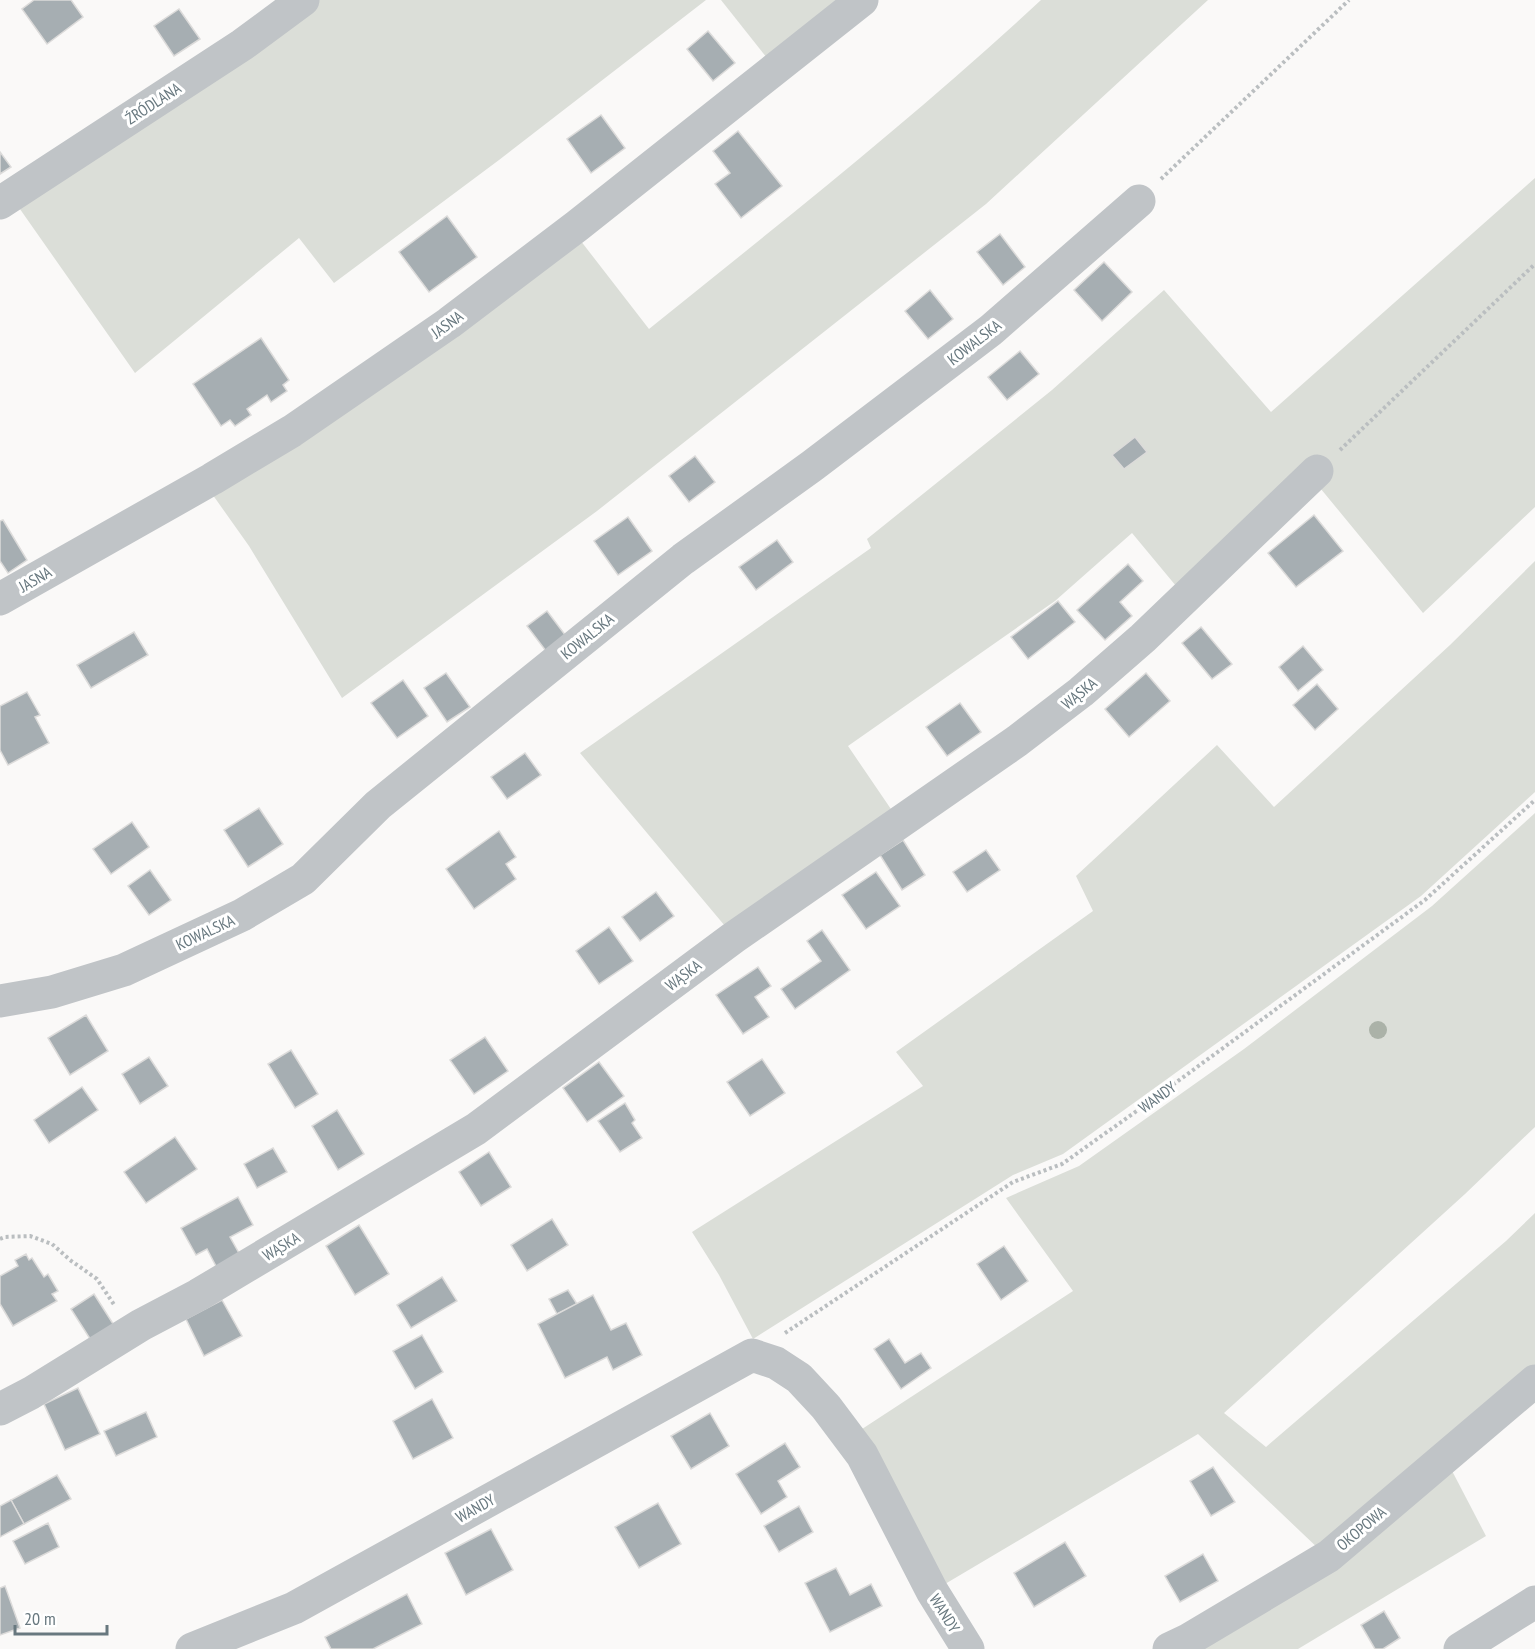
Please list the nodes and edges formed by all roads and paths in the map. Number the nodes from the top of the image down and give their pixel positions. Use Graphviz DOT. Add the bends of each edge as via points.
graph roads {
  1 [pos="303,0"];
  2 [pos="861,0"];
  3 [pos="1349,0"];
  4 [pos="7,199"];
  5 [pos="1139,201"];
  6 [pos="1535,264"];
  7 [pos="1317,471"];
  8 [pos="0,599"];
  9 [pos="1535,801"];
  10 [pos="0,1001"];
  11 [pos="0,1239"];
  12 [pos="131,1331"];
  13 [pos="752,1355"];
  14 [pos="1535,1381"];
  15 [pos="0,1409"];
  16 [pos="1535,1602"];
  17 [pos="192,1649"];
  18 [pos="968,1649"];
  19 [pos="1169,1649"];
  20 [pos="1460,1649"];
  1 -- 4 [label="street, ŹRÓDLANA" via="242,45"];
  2 -- 8 [label="street, JASNA" via="578,226 449,323 292,431"];
  3 -- 5 [label="path"];
  5 -- 10 [label="street, KOWALSKA" via="991,330 683,559 387,798 303,879 242,915 124,970 52,992"];
  6 -- 7 [label="path"];
  7 -- 12 [label="street, WĄSKA" via="1143,638 1017,741 733,938 476,1130"];
  9 -- 13 [label="path, WANDY" via="1425,900 1062,1164 1013,1182"];
  11 -- 12 [label="path" via="30,1236 52,1244 98,1279"];
  12 -- 15 [label="street, WĄSKA"];
  13 -- 17 [label="street, WANDY" via="294,1608"];
  13 -- 18 [label="street, WANDY" via="776,1363 799,1378 862,1455 932,1592"];
  14 -- 19 [label="street, OKOPOWA" via="1329,1556"];
  16 -- 20 [label="street"];
}
